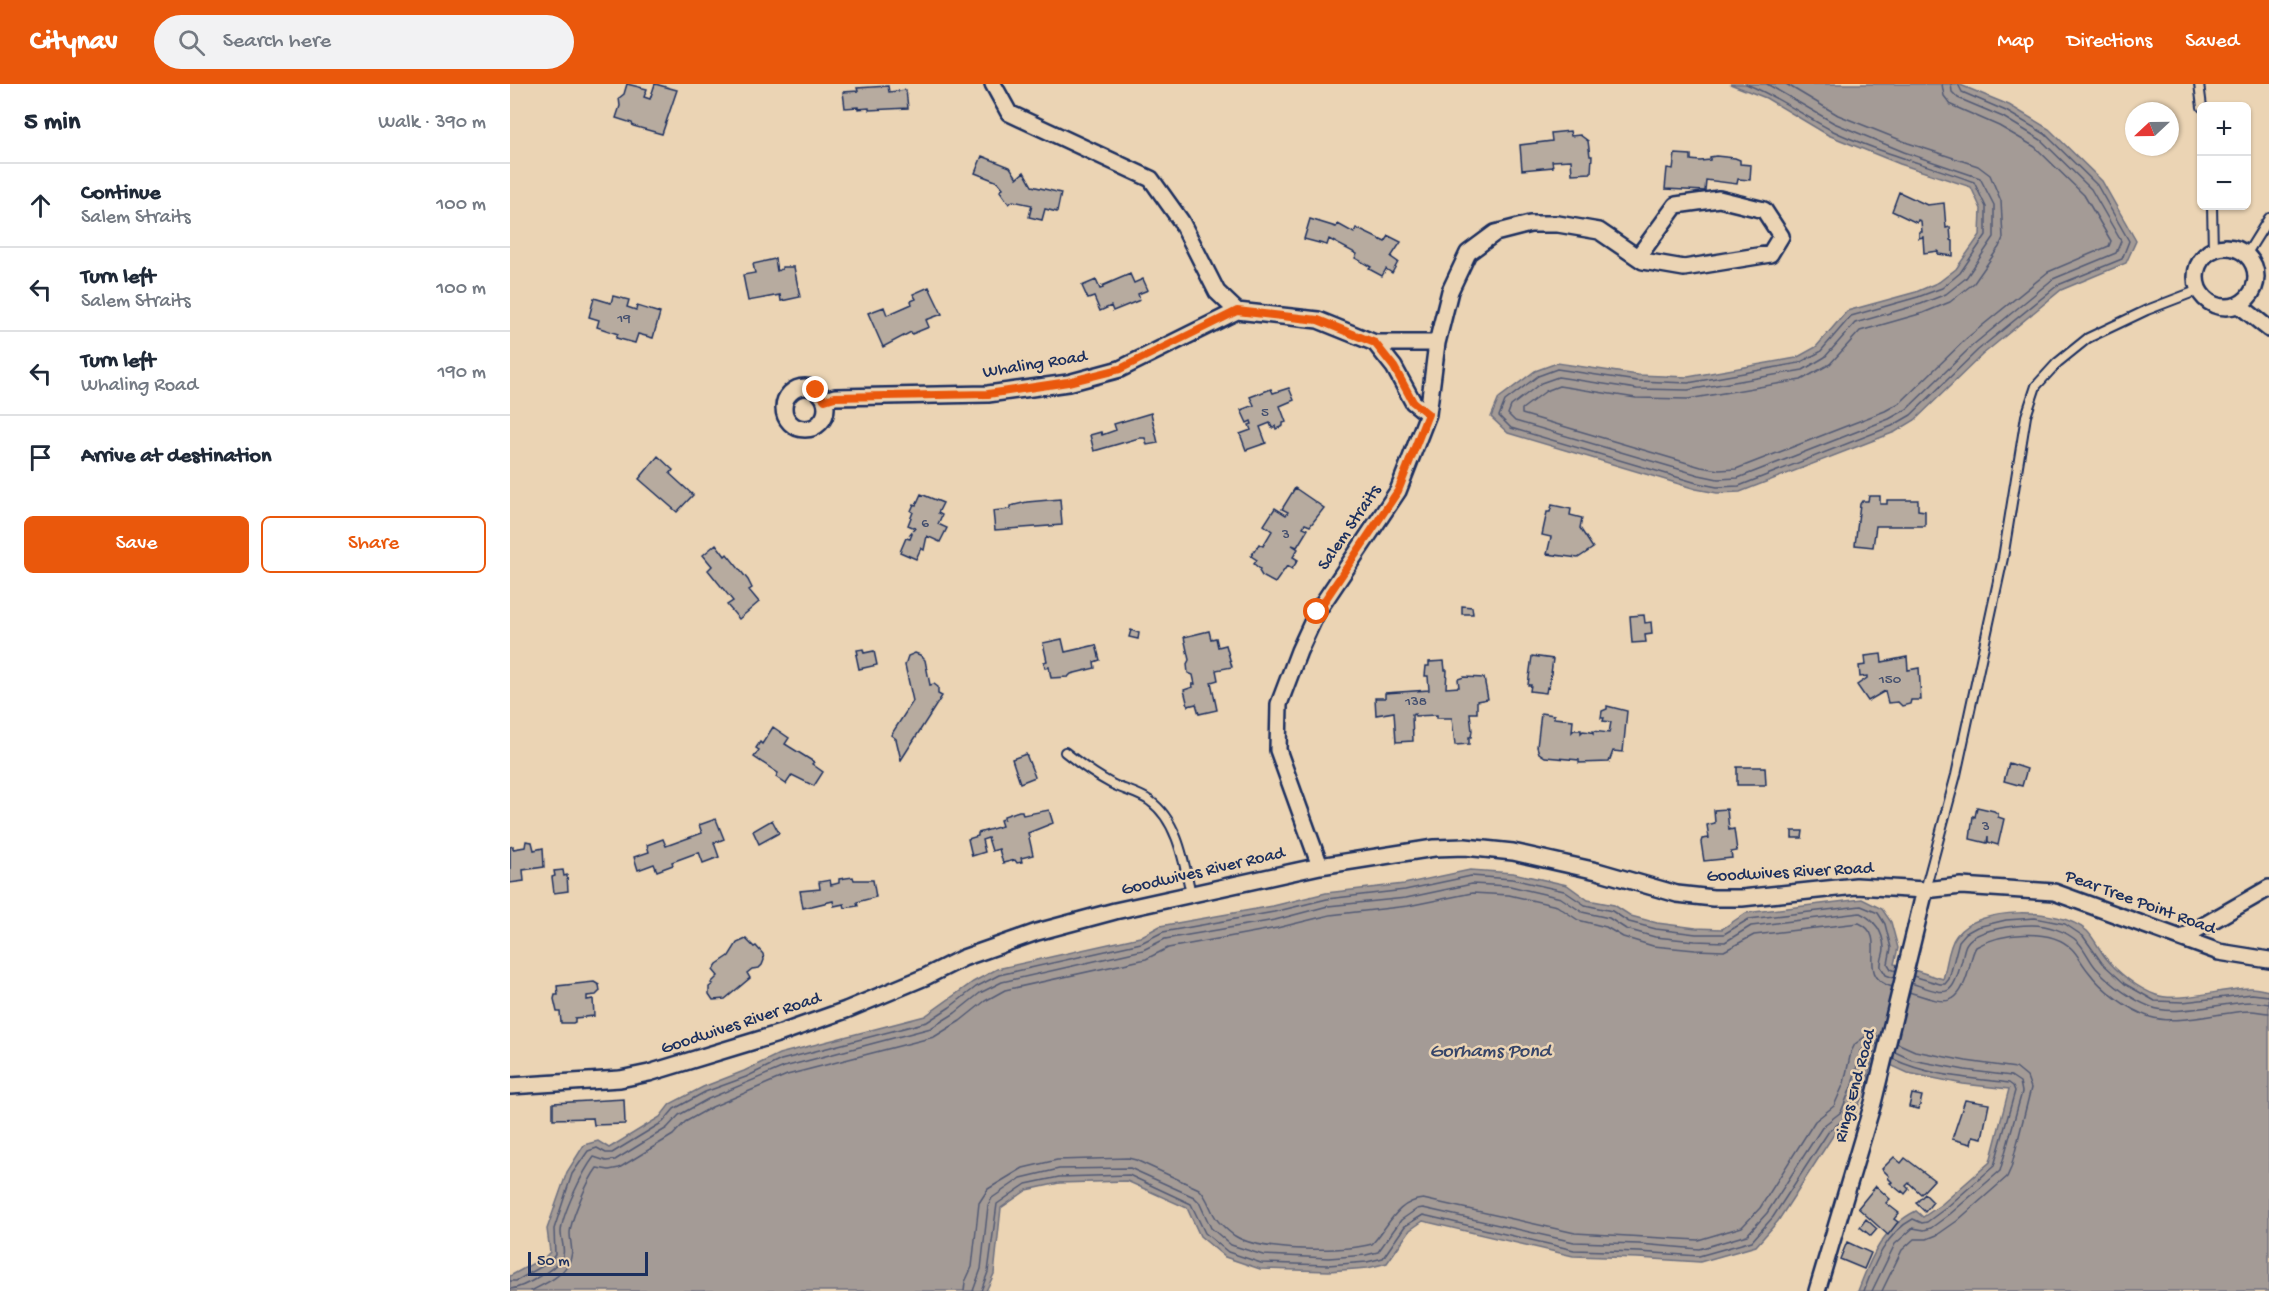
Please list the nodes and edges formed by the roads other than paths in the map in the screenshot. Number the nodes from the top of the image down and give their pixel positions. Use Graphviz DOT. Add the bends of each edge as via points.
graph roads {
  1 [pos="993,84"];
  2 [pos="2199,84"];
  3 [pos="2201,102"];
  4 [pos="2211,210"];
  5 [pos="2269,218"];
  6 [pos="2213,250"];
  7 [pos="2246,255"];
  8 [pos="1638,257"];
  9 [pos="2199,290"];
  10 [pos="2239,305"];
  11 [pos="1237,311"];
  12 [pos="2269,329"];
  13 [pos="1375,343"];
  14 [pos="1437,343"];
  15 [pos="825,400"];
  16 [pos="1428,414"];
  17 [pos="1065,752"];
  18 [pos="1320,866"];
  19 [pos="2269,888"];
  20 [pos="1925,890"];
  21 [pos="1191,894"];
  22 [pos="2182,938"];
  23 [pos="2269,960"];
  24 [pos="510,1086"];
  25 [pos="1817,1291"];
  1 -- 11 [label="street" via="1009,113 1151,179 1181,221 1217,292"];
  2 -- 3 [label="lane"];
  4 -- 6 [label="lane"];
  5 -- 7 [label="lane"];
  6 -- 7 [label="street" via="2236,249"];
  6 -- 9 [label="street" via="2198,267"];
  7 -- 10 [label="street" via="2256,276 2254,288"];
  8 -- 8 [label="street, Salem Straits" via="1684,268 1770,254 1781,236 1764,210 1719,199 1676,205"];
  8 -- 14 [label="street, Salem Straits" via="1599,231 1530,224 1495,233 1468,253 1450,291"];
  9 -- 10 [label="street" via="2216,306"];
  9 -- 20 [label="lane" via="2088,338 2056,363 2036,386 2026,416 2003,558 1956,775"];
  10 -- 12 [label="street"];
  11 -- 13 [label="street" via="1318,320"];
  11 -- 15 [label="street, Whaling Road" via="1120,369 1068,382 988,394"];
  13 -- 14 [label="street"];
  13 -- 16 [label="street" via="1413,402"];
  14 -- 16 [label="street, Salem Straits"];
  16 -- 18 [label="street, Salem Straits" via="1398,491 1317,612 1280,704 1278,750"];
  17 -- 21 [label="lane" via="1096,776 1142,796 1160,811 1184,861"];
  18 -- 20 [label="street, Goodwives River Road" via="1402,852 1465,847 1514,852 1677,894 1713,898 1856,886"];
  18 -- 21 [label="street, Goodwives River Road"];
  19 -- 22 [label="street"];
  20 -- 22 [label="street, Pear Tree Point Road" via="1961,886 2054,892"];
  20 -- 25 [label="street, Rings End Road" via="1873,1103"];
  21 -- 24 [label="street, Goodwives River Road" via="1037,932 963,957 846,1010 650,1073 601,1081"];
  22 -- 23 [label="street, Pear Tree Point Road" via="2219,952"];
}
